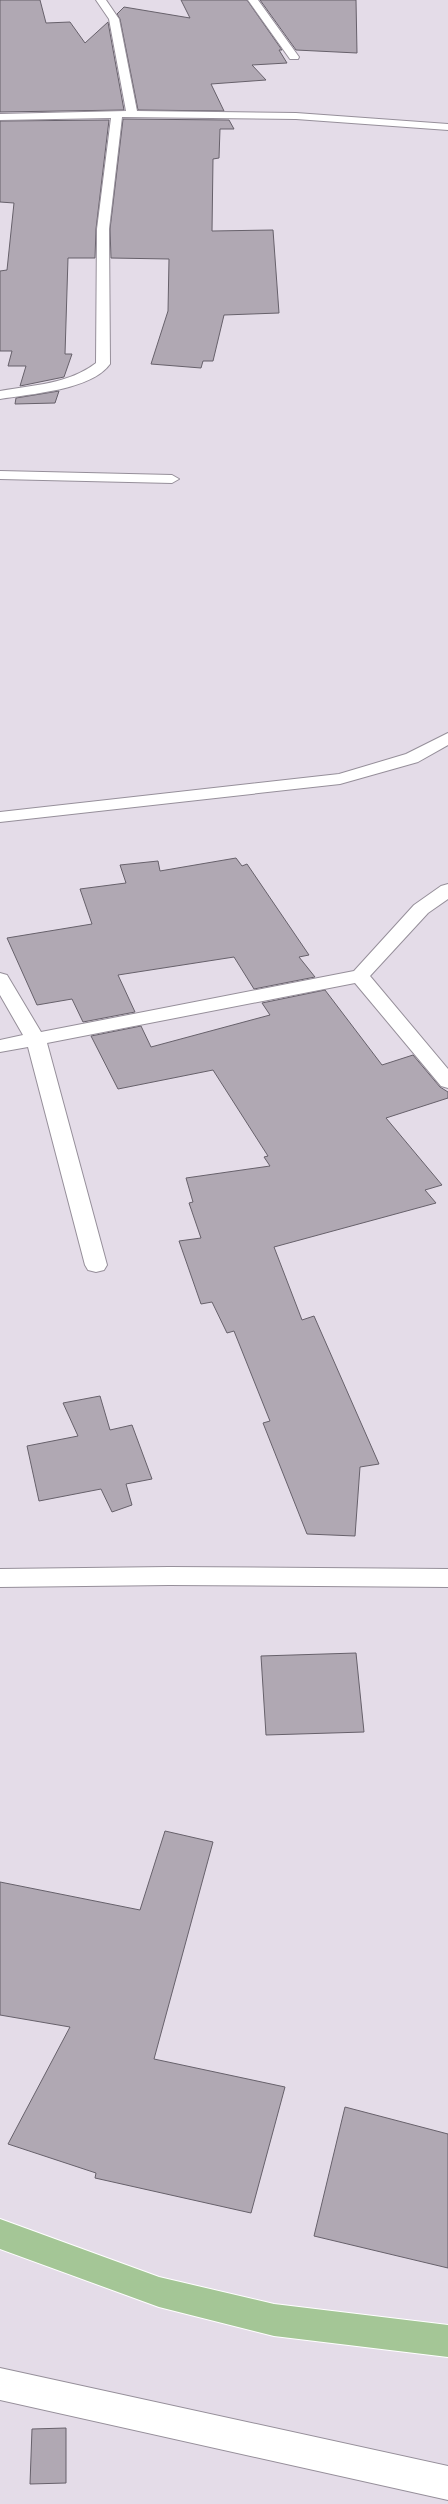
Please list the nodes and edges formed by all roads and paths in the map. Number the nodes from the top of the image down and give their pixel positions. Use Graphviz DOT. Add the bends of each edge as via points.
graph roads {
  1 [pos="101,0"];
  2 [pos="253,0"];
  3 [pos="294,57"];
  4 [pos="132,114"];
  5 [pos="117,115"];
  6 [pos="0,117"];
  7 [pos="448,128"];
  8 [pos="0,395"];
  9 [pos="0,475"];
  10 [pos="172,479"];
  11 [pos="448,738"];
  12 [pos="0,818"];
  13 [pos="448,890"];
  14 [pos="360,976"];
  15 [pos="0,979"];
  16 [pos="36,1040"];
  17 [pos="0,1046"];
  18 [pos="448,1082"];
  19 [pos="96,1264"];
  20 [pos="0,1578"];
  21 [pos="448,1578"];
  22 [pos="0,2234"];
  23 [pos="448,2342"];
  24 [pos="0,2384"];
  25 [pos="448,2483"];
  1 -- 4 [label="street" via="114,20"];
  2 -- 3 [label="street"];
  4 -- 5 [label="street"];
  4 -- 7 [label="street" via="296,116"];
  5 -- 6 [label="street"];
  5 -- 8 [label="street" via="103,229 104,364 95,372 67,382"];
  9 -- 10 [label="street"];
  11 -- 12 [label="street" via="412,758 340,779"];
  13 -- 14 [label="street" via="421,909"];
  14 -- 16 [label="street"];
  14 -- 18 [label="street"];
  15 -- 16 [label="street"];
  16 -- 17 [label="street"];
  16 -- 19 [label="street"];
  20 -- 21 [label="street"];
  22 -- 23 [label="highway" via="159,2292 266,2318"];
  24 -- 25 [label="street"];
}
